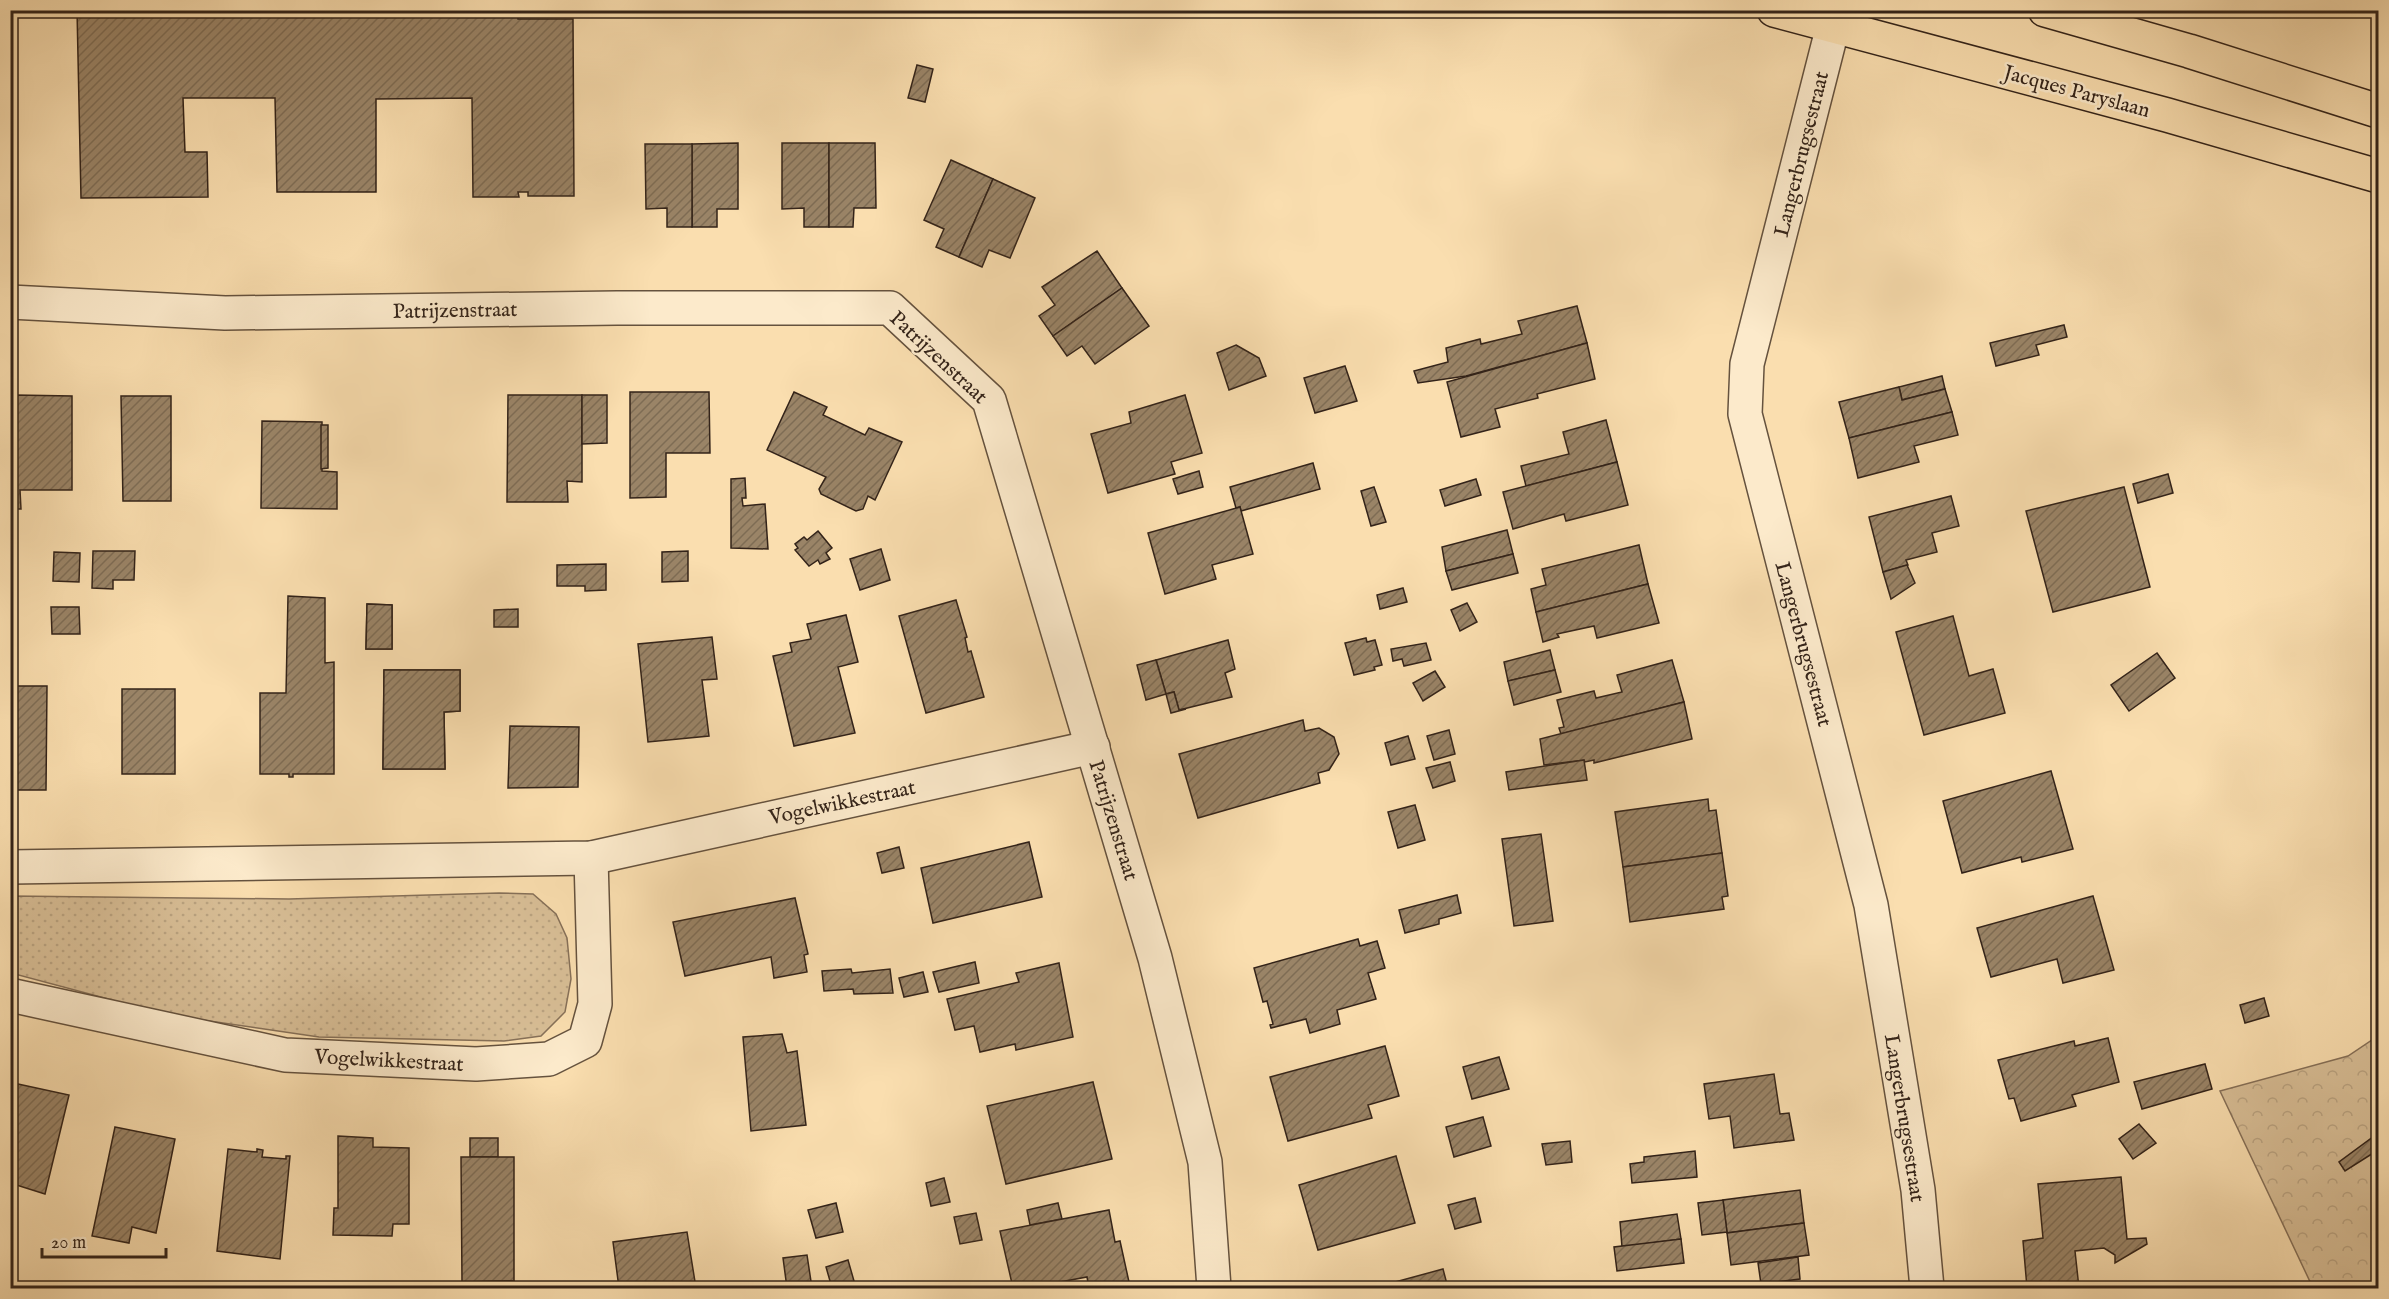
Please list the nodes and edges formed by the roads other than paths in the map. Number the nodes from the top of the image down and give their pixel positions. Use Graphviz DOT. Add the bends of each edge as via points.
graph roads {
  1 [pos="1774,10"];
  2 [pos="2045,10"];
  3 [pos="1826,18"];
  4 [pos="2379,111"];
  5 [pos="2379,176"];
  6 [pos="10,302"];
  7 [pos="1093,747"];
  8 [pos="591,858"];
  9 [pos="10,867"];
  10 [pos="10,995"];
  11 [pos="1214,1288"];
  12 [pos="1927,1288"];
  1 -- 3 [label="highway, Jacques Paryslaan"];
  2 -- 4 [label="highway"];
  3 -- 5 [label="highway, Jacques Paryslaan"];
  3 -- 12 [label="street, Langerbrugsestraat" via="1747,364 1745,414 1871,905 1918,1190"];
  6 -- 7 [label="street, Patrijzenstraat" via="225,313 890,308 989,400"];
  7 -- 8 [label="street, Vogelwikkestraat"];
  7 -- 11 [label="street, Patrijzenstraat" via="1155,958 1204,1162"];
  8 -- 9 [label="street, Vogelwikkestraat"];
  8 -- 10 [label="street, Vogelwikkestraat" via="595,1004 585,1041 549,1059 476,1064 285,1055"];
}
